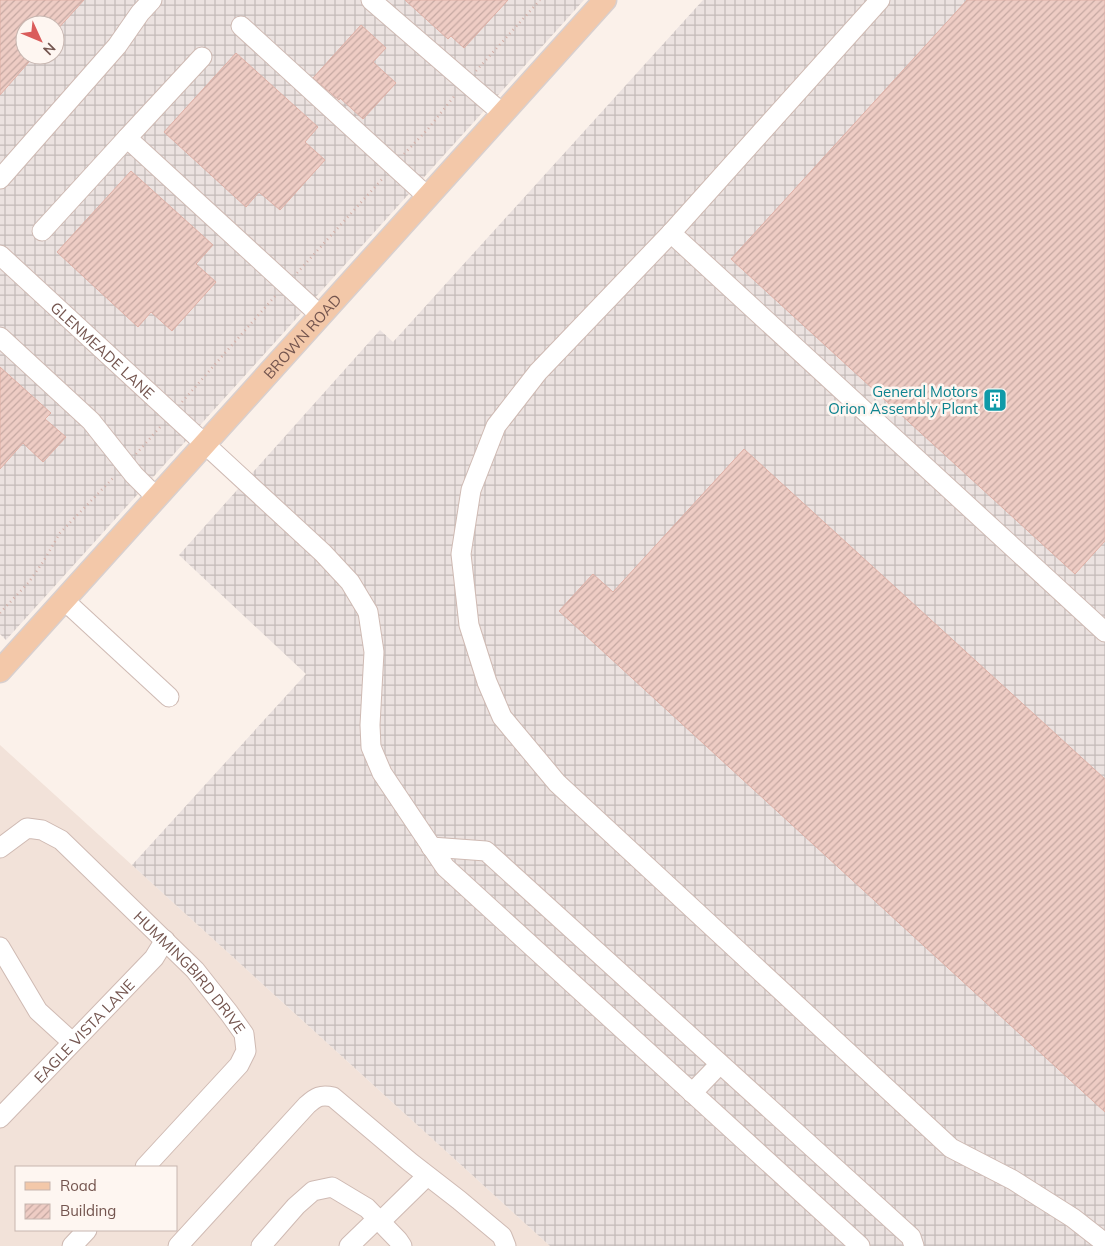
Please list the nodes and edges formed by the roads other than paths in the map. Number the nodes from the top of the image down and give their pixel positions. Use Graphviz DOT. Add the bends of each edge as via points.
graph roads {
  1 [pos="152,0"];
  2 [pos="371,0"];
  3 [pos="605,0"];
  4 [pos="880,0"];
  5 [pos="241,26"];
  6 [pos="202,57"];
  7 [pos="503,114"];
  8 [pos="127,138"];
  9 [pos="0,179"];
  10 [pos="428,197"];
  11 [pos="42,231"];
  12 [pos="671,233"];
  13 [pos="0,255"];
  14 [pos="321,316"];
  15 [pos="0,337"];
  16 [pos="206,444"];
  17 [pos="157,498"];
  18 [pos="65,601"];
  19 [pos="1105,632"];
  20 [pos="0,671"];
  21 [pos="169,697"];
  22 [pos="431,847"];
  23 [pos="0,848"];
  24 [pos="165,940"];
  25 [pos="0,947"];
  26 [pos="72,1042"];
  27 [pos="720,1064"];
  28 [pos="692,1093"];
  29 [pos="0,1118"];
  30 [pos="146,1166"];
  31 [pos="426,1176"];
  32 [pos="379,1220"];
  33 [pos="86,1231"];
  34 [pos="1105,1243"];
  35 [pos="72,1246"];
  36 [pos="178,1246"];
  37 [pos="262,1246"];
  38 [pos="348,1246"];
  39 [pos="402,1246"];
  40 [pos="506,1246"];
  41 [pos="860,1246"];
  42 [pos="914,1246"];
  1 -- 9 [label="street" via="117,46"];
  2 -- 7 [label="street"];
  3 -- 7 [label="main road, BROWN ROAD"];
  4 -- 12 [label="street"];
  5 -- 10 [label="street"];
  6 -- 8 [label="street"];
  7 -- 10 [label="main road, BROWN ROAD"];
  8 -- 11 [label="street"];
  8 -- 14 [label="street"];
  10 -- 14 [label="main road, BROWN ROAD"];
  12 -- 19 [label="street"];
  12 -- 34 [label="street" via="538,372 496,426 471,490 461,554 468,625 502,717 557,783 951,1148 1013,1180 1073,1218"];
  13 -- 16 [label="street, GLENMEADE LANE"];
  14 -- 16 [label="main road, BROWN ROAD"];
  15 -- 17 [label="street" via="91,421"];
  16 -- 17 [label="main road, BROWN ROAD"];
  16 -- 22 [label="street, GLENMEADE LANE" via="323,553 350,582 368,612 374,652 371,747 382,773"];
  17 -- 18 [label="main road, BROWN ROAD"];
  18 -- 20 [label="main road, BROWN ROAD"];
  18 -- 21 [label="street"];
  22 -- 27 [label="street" via="486,851"];
  22 -- 28 [label="street, GLENMEADE LANE" via="445,867"];
  23 -- 24 [label="street, HUMMINGBIRD DRIVE" via="27,828 42,830 60,840"];
  24 -- 26 [label="street, EAGLE VISTA LANE" via="154,958"];
  24 -- 30 [label="street, HUMMINGBIRD DRIVE" via="229,1012 244,1034 246,1050 239,1065"];
  25 -- 26 [label="street" via="38,1011"];
  26 -- 29 [label="street, EAGLE VISTA LANE"];
  27 -- 28 [label="street"];
  27 -- 42 [label="street" via="911,1237"];
  28 -- 41 [label="street, GLENMEADE LANE"];
  31 -- 32 [label="street"];
  31 -- 36 [label="street" via="334,1097 316,1097"];
  31 -- 40 [label="street" via="502,1236"];
  32 -- 37 [label="street" via="367,1208 332,1187 314,1191 296,1206"];
  32 -- 38 [label="street"];
  32 -- 39 [label="street"];
  33 -- 35 [label="street"];
}
